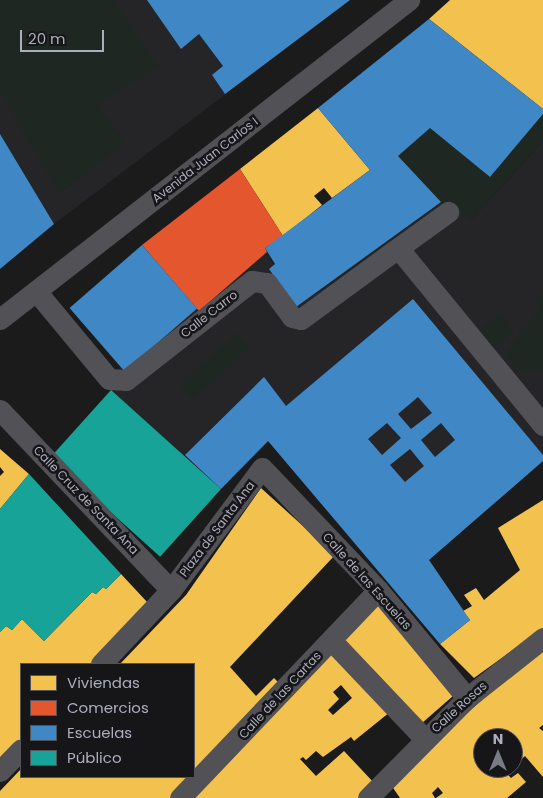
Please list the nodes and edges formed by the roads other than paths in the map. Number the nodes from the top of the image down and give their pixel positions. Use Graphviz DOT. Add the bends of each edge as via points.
graph roads {
  1 [pos="409,0"];
  2 [pos="448,212"];
  3 [pos="394,251"];
  4 [pos="36,291"];
  5 [pos="0,319"];
  6 [pos="0,410"];
  7 [pos="543,425"];
  8 [pos="262,468"];
  9 [pos="172,590"];
  10 [pos="378,590"];
  11 [pos="543,638"];
  12 [pos="331,640"];
  13 [pos="102,663"];
  14 [pos="467,698"];
  15 [pos="424,738"];
  16 [pos="20,750"];
  17 [pos="0,771"];
  18 [pos="380,793"];
  19 [pos="180,798"];
  1 -- 4 [label="street, Avenida Juan Carlos I"];
  2 -- 3 [label="street, Calle Carro"];
  3 -- 4 [label="street, Calle Carro" via="301,319 292,317 267,282 252,281 126,380 109,379"];
  3 -- 7 [label="street" via="403,254"];
  4 -- 5 [label="street, Avenida Juan Carlos I"];
  6 -- 9 [label="street, Calle Cruz de Santa Ana"];
  8 -- 9 [label="street, Plaza de Santa Ana"];
  8 -- 10 [label="street, Calle de las Escuelas"];
  9 -- 13 [label="street, Plaza de Santa Ana"];
  10 -- 12 [label="street, Calle de las Cartas"];
  10 -- 14 [label="street, Calle de las Escuelas"];
  11 -- 14 [label="street, Calle Rosas"];
  12 -- 15 [label="street"];
  12 -- 19 [label="street, Calle de las Cartas"];
  14 -- 15 [label="street, Calle Rosas"];
  15 -- 18 [label="street, Calle Rosas"];
  16 -- 17 [label="street"];
}
